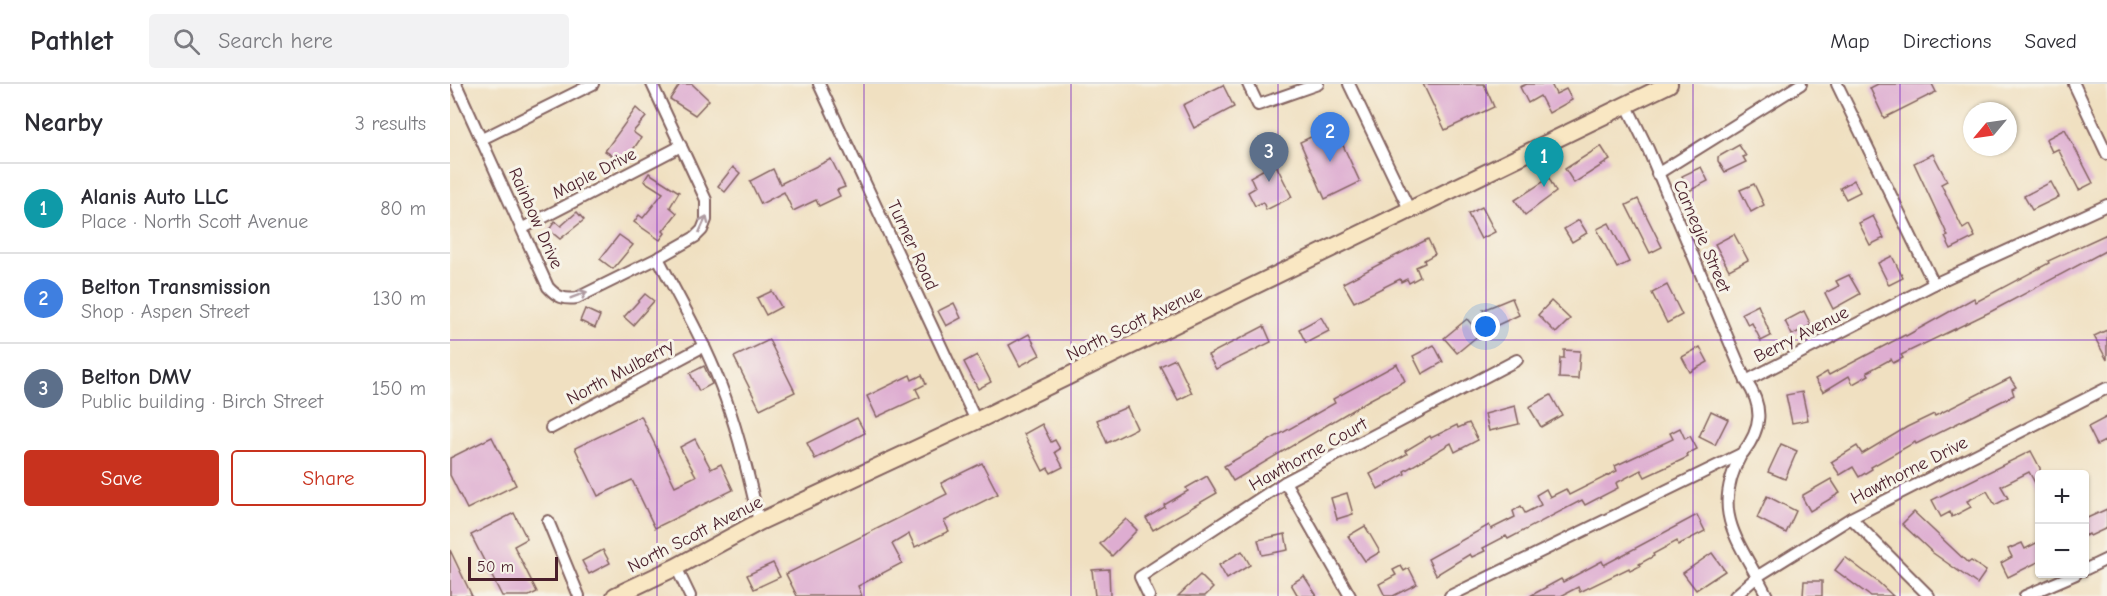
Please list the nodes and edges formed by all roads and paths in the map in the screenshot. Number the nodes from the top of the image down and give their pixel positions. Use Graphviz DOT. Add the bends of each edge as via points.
graph roads {
  1 [pos="456,84"];
  2 [pos="593,84"];
  3 [pos="652,84"];
  4 [pos="819,84"];
  5 [pos="1248,84"];
  6 [pos="1318,84"];
  7 [pos="1349,84"];
  8 [pos="1669,84"];
  9 [pos="1801,84"];
  10 [pos="1837,84"];
  11 [pos="2074,84"];
  12 [pos="1626,104"];
  13 [pos="482,139"];
  14 [pos="681,146"];
  15 [pos="2107,154"];
  16 [pos="1657,174"];
  17 [pos="2107,205"];
  18 [pos="1410,211"];
  19 [pos="523,228"];
  20 [pos="658,258"];
  21 [pos="1934,284"];
  22 [pos="704,346"];
  23 [pos="1517,360"];
  24 [pos="1746,381"];
  25 [pos="2107,388"];
  26 [pos="976,421"];
  27 [pos="551,428"];
  28 [pos="1743,453"];
  29 [pos="1285,482"];
  30 [pos="1851,518"];
  31 [pos="548,521"];
  32 [pos="759,522"];
  33 [pos="2107,559"];
  34 [pos="676,567"];
  35 [pos="2089,568"];
  36 [pos="1758,576"];
  37 [pos="2065,578"];
  38 [pos="579,596"];
  39 [pos="615,596"];
  40 [pos="690,596"];
  41 [pos="1149,596"];
  42 [pos="1350,596"];
  43 [pos="1450,596"];
  44 [pos="1736,596"];
  45 [pos="1767,596"];
  46 [pos="1929,596"];
  47 [pos="2025,596"];
  1 -- 13 [label="street, Rainbow Drive"];
  2 -- 13 [label="street"];
  3 -- 14 [label="street, Rainbow Drive"];
  4 -- 26 [label="street, Turner Road"];
  5 -- 6 [label="street" via="1258,105"];
  7 -- 18 [label="street"];
  8 -- 12 [label="main road, North Scott Avenue"];
  9 -- 16 [label="street"];
  10 -- 21 [label="street"];
  11 -- 15 [label="street"];
  12 -- 16 [label="street, Carnegie Street"];
  12 -- 18 [label="main road, North Scott Avenue"];
  13 -- 19 [label="street, Rainbow Drive"];
  14 -- 19 [label="street, Maple Drive"];
  20 -- 14 [label="street, Rainbow Drive, one-way" via="695,237 706,220 706,200"];
  16 -- 24 [label="street, Carnegie Street"];
  17 -- 21 [label="street, Berry Avenue"];
  18 -- 26 [label="main road, North Scott Avenue"];
  19 -- 20 [label="street, Rainbow Drive, one-way" via="548,287 567,299 577,298"];
  20 -- 22 [label="street"];
  21 -- 24 [label="street, Berry Avenue"];
  22 -- 27 [label="street, North Mulberry"];
  22 -- 32 [label="street" via="738,434"];
  23 -- 29 [label="street, Hawthorne Court"];
  24 -- 28 [label="street, Berry Avenue" via="1758,404 1759,416 1752,440"];
  25 -- 30 [label="street, Hawthorne Drive"];
  26 -- 32 [label="main road, North Scott Avenue"];
  28 -- 36 [label="street, Berry Avenue" via="1730,480 1728,512 1737,542"];
  28 -- 43 [label="street"];
  29 -- 41 [label="street, Hawthorne Court" via="1140,577"];
  29 -- 42 [label="street"];
  30 -- 36 [label="street, Hawthorne Drive"];
  30 -- 46 [label="street"];
  31 -- 38 [label="street"];
  32 -- 34 [label="main road, North Scott Avenue"];
  33 -- 35 [label="street"];
  34 -- 39 [label="main road, North Scott Avenue"];
  34 -- 40 [label="street"];
  36 -- 44 [label="street, Hawthorne Drive"];
  36 -- 45 [label="street, Berry Avenue"];
  37 -- 47 [label="street"];
}
